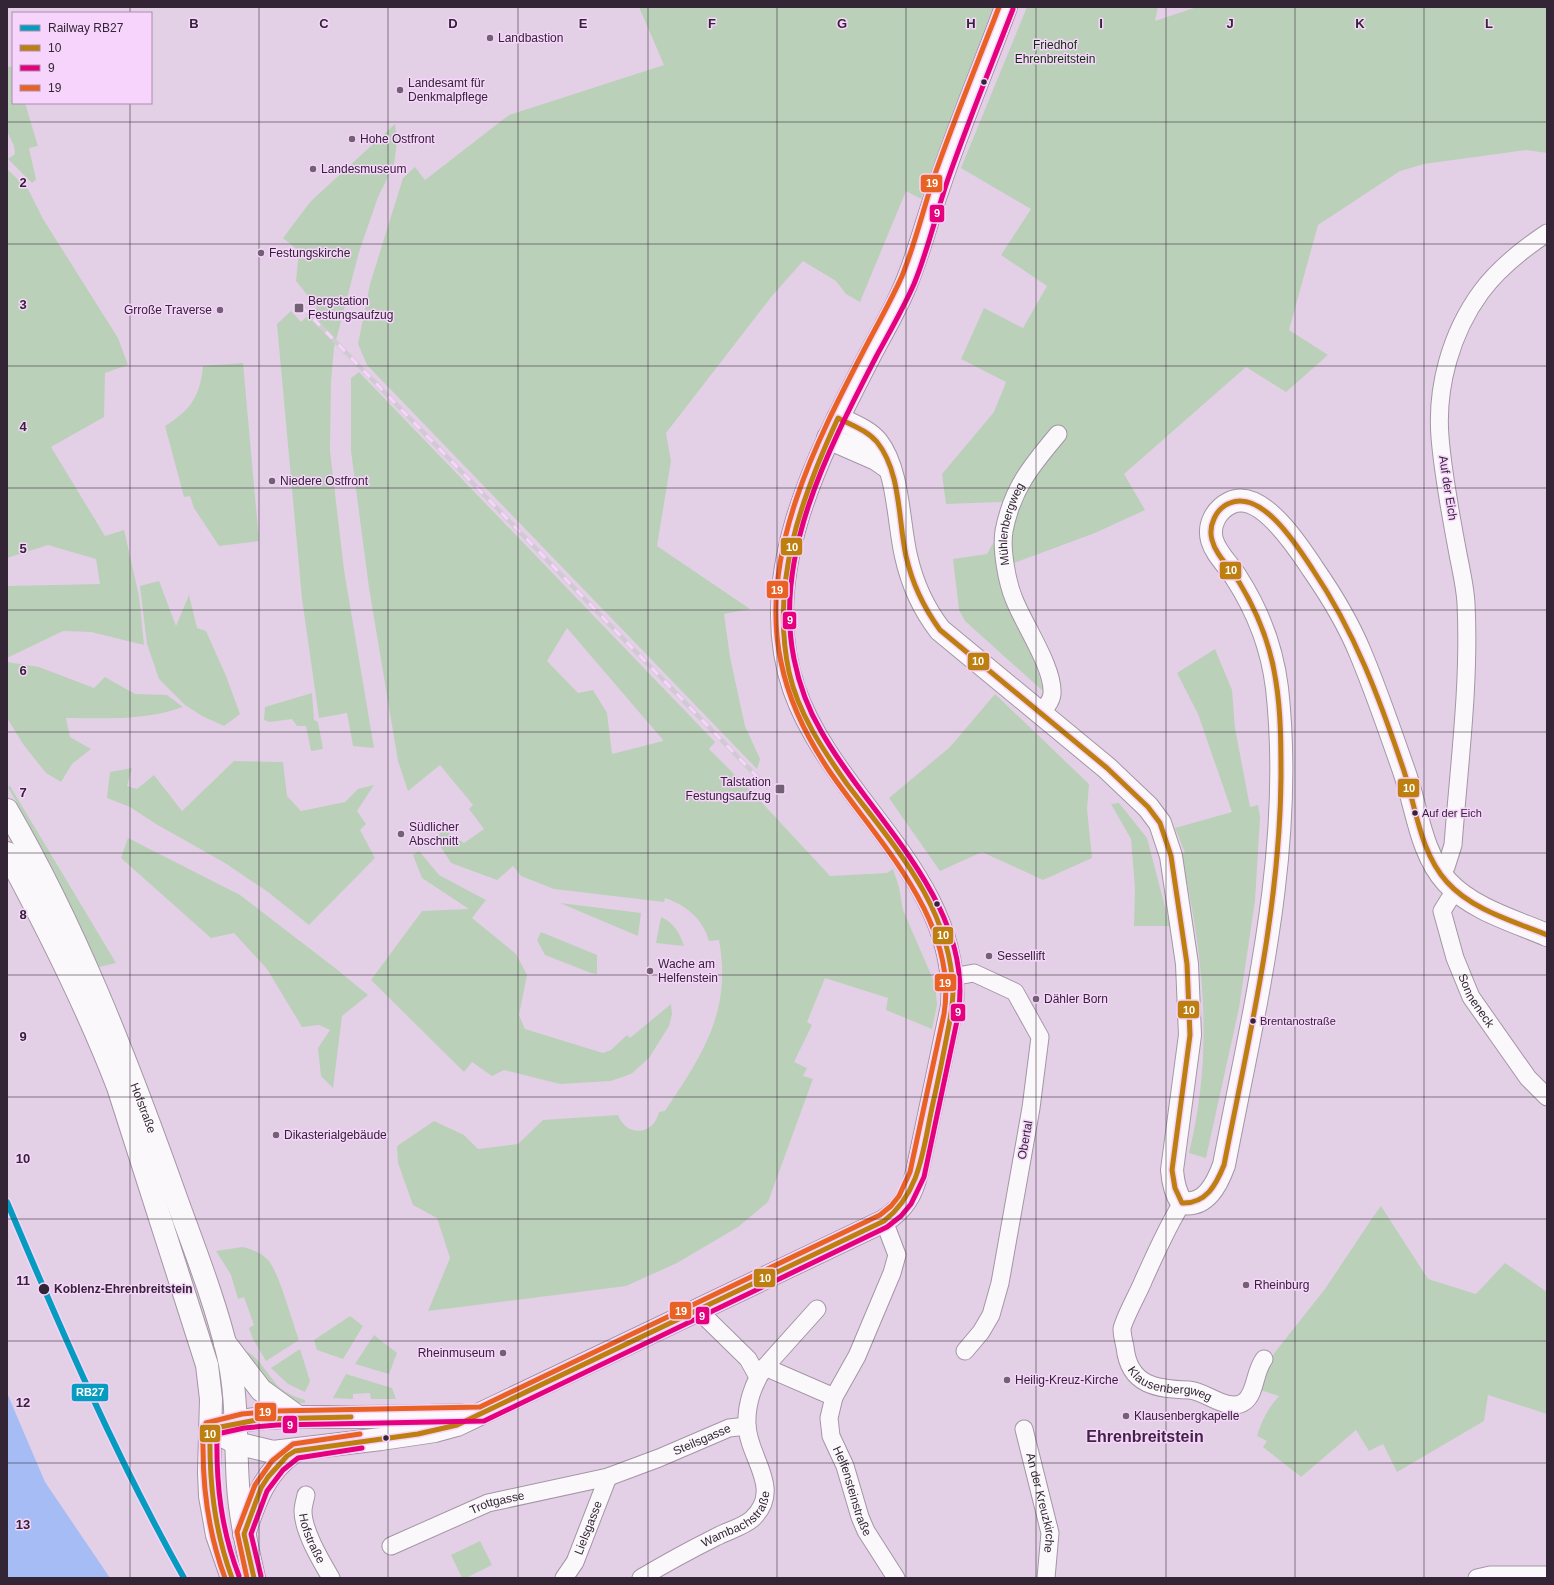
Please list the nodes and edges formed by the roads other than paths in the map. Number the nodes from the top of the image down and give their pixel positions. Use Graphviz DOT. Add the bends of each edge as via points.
graph roads {
  1 [pos="1006,7"];
  2 [pos="1547,233"];
  3 [pos="838,418"];
  4 [pos="1058,434"];
  5 [pos="828,438"];
  6 [pos="889,468"];
  7 [pos="1041,712"];
  8 [pos="7,810"];
  9 [pos="7,853"];
  10 [pos="1439,872"];
  11 [pos="1455,890"];
  12 [pos="1547,935"];
  13 [pos="952,977"];
  14 [pos="1547,1097"];
  15 [pos="1182,1203"];
  16 [pos="892,1215"];
  17 [pos="817,1309"];
  18 [pos="698,1310"];
  19 [pos="225,1343"];
  20 [pos="966,1351"];
  21 [pos="1264,1359"];
  22 [pos="761,1372"];
  23 [pos="834,1397"];
  24 [pos="482,1414"];
  25 [pos="298,1417"];
  26 [pos="236,1422"];
  27 [pos="747,1426"];
  28 [pos="210,1429"];
  29 [pos="1024,1429"];
  30 [pos="236,1443"];
  31 [pos="295,1450"];
  32 [pos="608,1477"];
  33 [pos="306,1495"];
  34 [pos="244,1534"];
  35 [pos="391,1546"];
  36 [pos="253,1572"];
  37 [pos="231,1575"];
  38 [pos="1547,1575"];
  39 [pos="331,1578"];
  40 [pos="564,1578"];
  41 [pos="641,1578"];
  42 [pos="896,1578"];
  43 [pos="1046,1578"];
  44 [pos="1477,1578"];
  1 -- 3 [label="main road" via="939,184 908,280"];
  2 -- 10 [label="street, Auf der Eich" via="1506,266 1481,292 1450,352 1442,385 1440,438 1462,575 1467,636 1454,845 1446,866"];
  3 -- 5 [label="main road"];
  3 -- 6 [label="main road" via="876,441 884,453"];
  4 -- 7 [label="street, Mühlenbergweg" via="1031,465 1012,499 1004,532 1006,567 1013,598 1050,679 1052,694"];
  5 -- 6 [label="main road" via="876,458"];
  5 -- 13 [label="main road" via="796,522 785,570 783,626 789,672 803,712 827,755 907,864 931,905 946,948"];
  6 -- 7 [label="main road" via="906,556 918,595 929,616 952,641"];
  7 -- 15 [label="main road" via="1148,807 1160,823 1166,838 1187,964 1190,1035 1172,1170 1175,1189"];
  8 -- 19 [label="main road, Hofstraße" via="56,900 96,987 157,1144"];
  9 -- 28 [label="main road, Hofstraße" via="78,990 118,1087 204,1351 211,1399"];
  10 -- 11 [label="main road"];
  10 -- 15 [label="main road" via="1426,845 1405,774 1360,651 1330,595 1276,520 1252,503 1237,500 1226,505 1216,515 1211,528 1212,541 1234,573 1259,618 1267,638 1277,687 1281,802 1279,851 1264,961 1224,1165 1211,1192 1191,1205"];
  11 -- 12 [label="main road" via="1481,906"];
  11 -- 14 [label="street, Sonneneck" via="1442,911 1455,958 1471,997 1528,1078"];
  13 -- 16 [label="main road" via="952,1006 940,1072 913,1188"];
  13 -- 20 [label="street, Obertal" via="974,973 1015,992 1040,1037 1031,1108 1000,1283 991,1315"];
  15 -- 21 [label="street, Klausenbergweg" via="1168,1225 1122,1329 1126,1358 1131,1368 1137,1377 1148,1384 1168,1390 1192,1390 1230,1405 1239,1404 1250,1396 1258,1367"];
  16 -- 18 [label="main road"];
  16 -- 23 [label="street, Helfensteinstraße" via="897,1255 892,1273 856,1356"];
  17 -- 22 [label="street, Wambachstraße"];
  18 -- 22 [label="street"];
  18 -- 24 [label="main road"];
  19 -- 25 [label="main road" via="261,1390"];
  19 -- 26 [label="main road, Hofstraße" via="233,1384"];
  22 -- 23 [label="street"];
  22 -- 27 [label="street, Wambachstraße" via="749,1402"];
  23 -- 42 [label="street, Helfensteinstraße" via="829,1418 831,1436 845,1466 863,1524"];
  24 -- 25 [label="main road"];
  24 -- 31 [label="main road" via="435,1431"];
  25 -- 26 [label="main road" via="271,1417"];
  26 -- 28 [label="main road"];
  26 -- 30 [label="main road, Hofstraße"];
  27 -- 32 [label="street, Steilsgasse" via="729,1428"];
  27 -- 41 [label="street, Wambachstraße" via="766,1489 763,1505 751,1520 676,1557"];
  28 -- 30 [label="main road"];
  28 -- 37 [label="main road, Hofstraße" via="210,1496 217,1535"];
  29 -- 43 [label="street, An der Kreuzkirche" via="1050,1533"];
  30 -- 31 [label="main road" via="274,1452"];
  30 -- 34 [label="main road, Hofstraße"];
  31 -- 34 [label="main road" via="278,1465 261,1488"];
  32 -- 35 [label="street, Trottgasse" via="488,1503"];
  32 -- 40 [label="street, Lielsgasse" via="575,1562"];
  33 -- 39 [label="street, Hofstraße" via="303,1511 305,1522 318,1556"];
  34 -- 36 [label="main road, Hofstraße"];
  38 -- 44 [label="street" via="1490,1574"];
}
